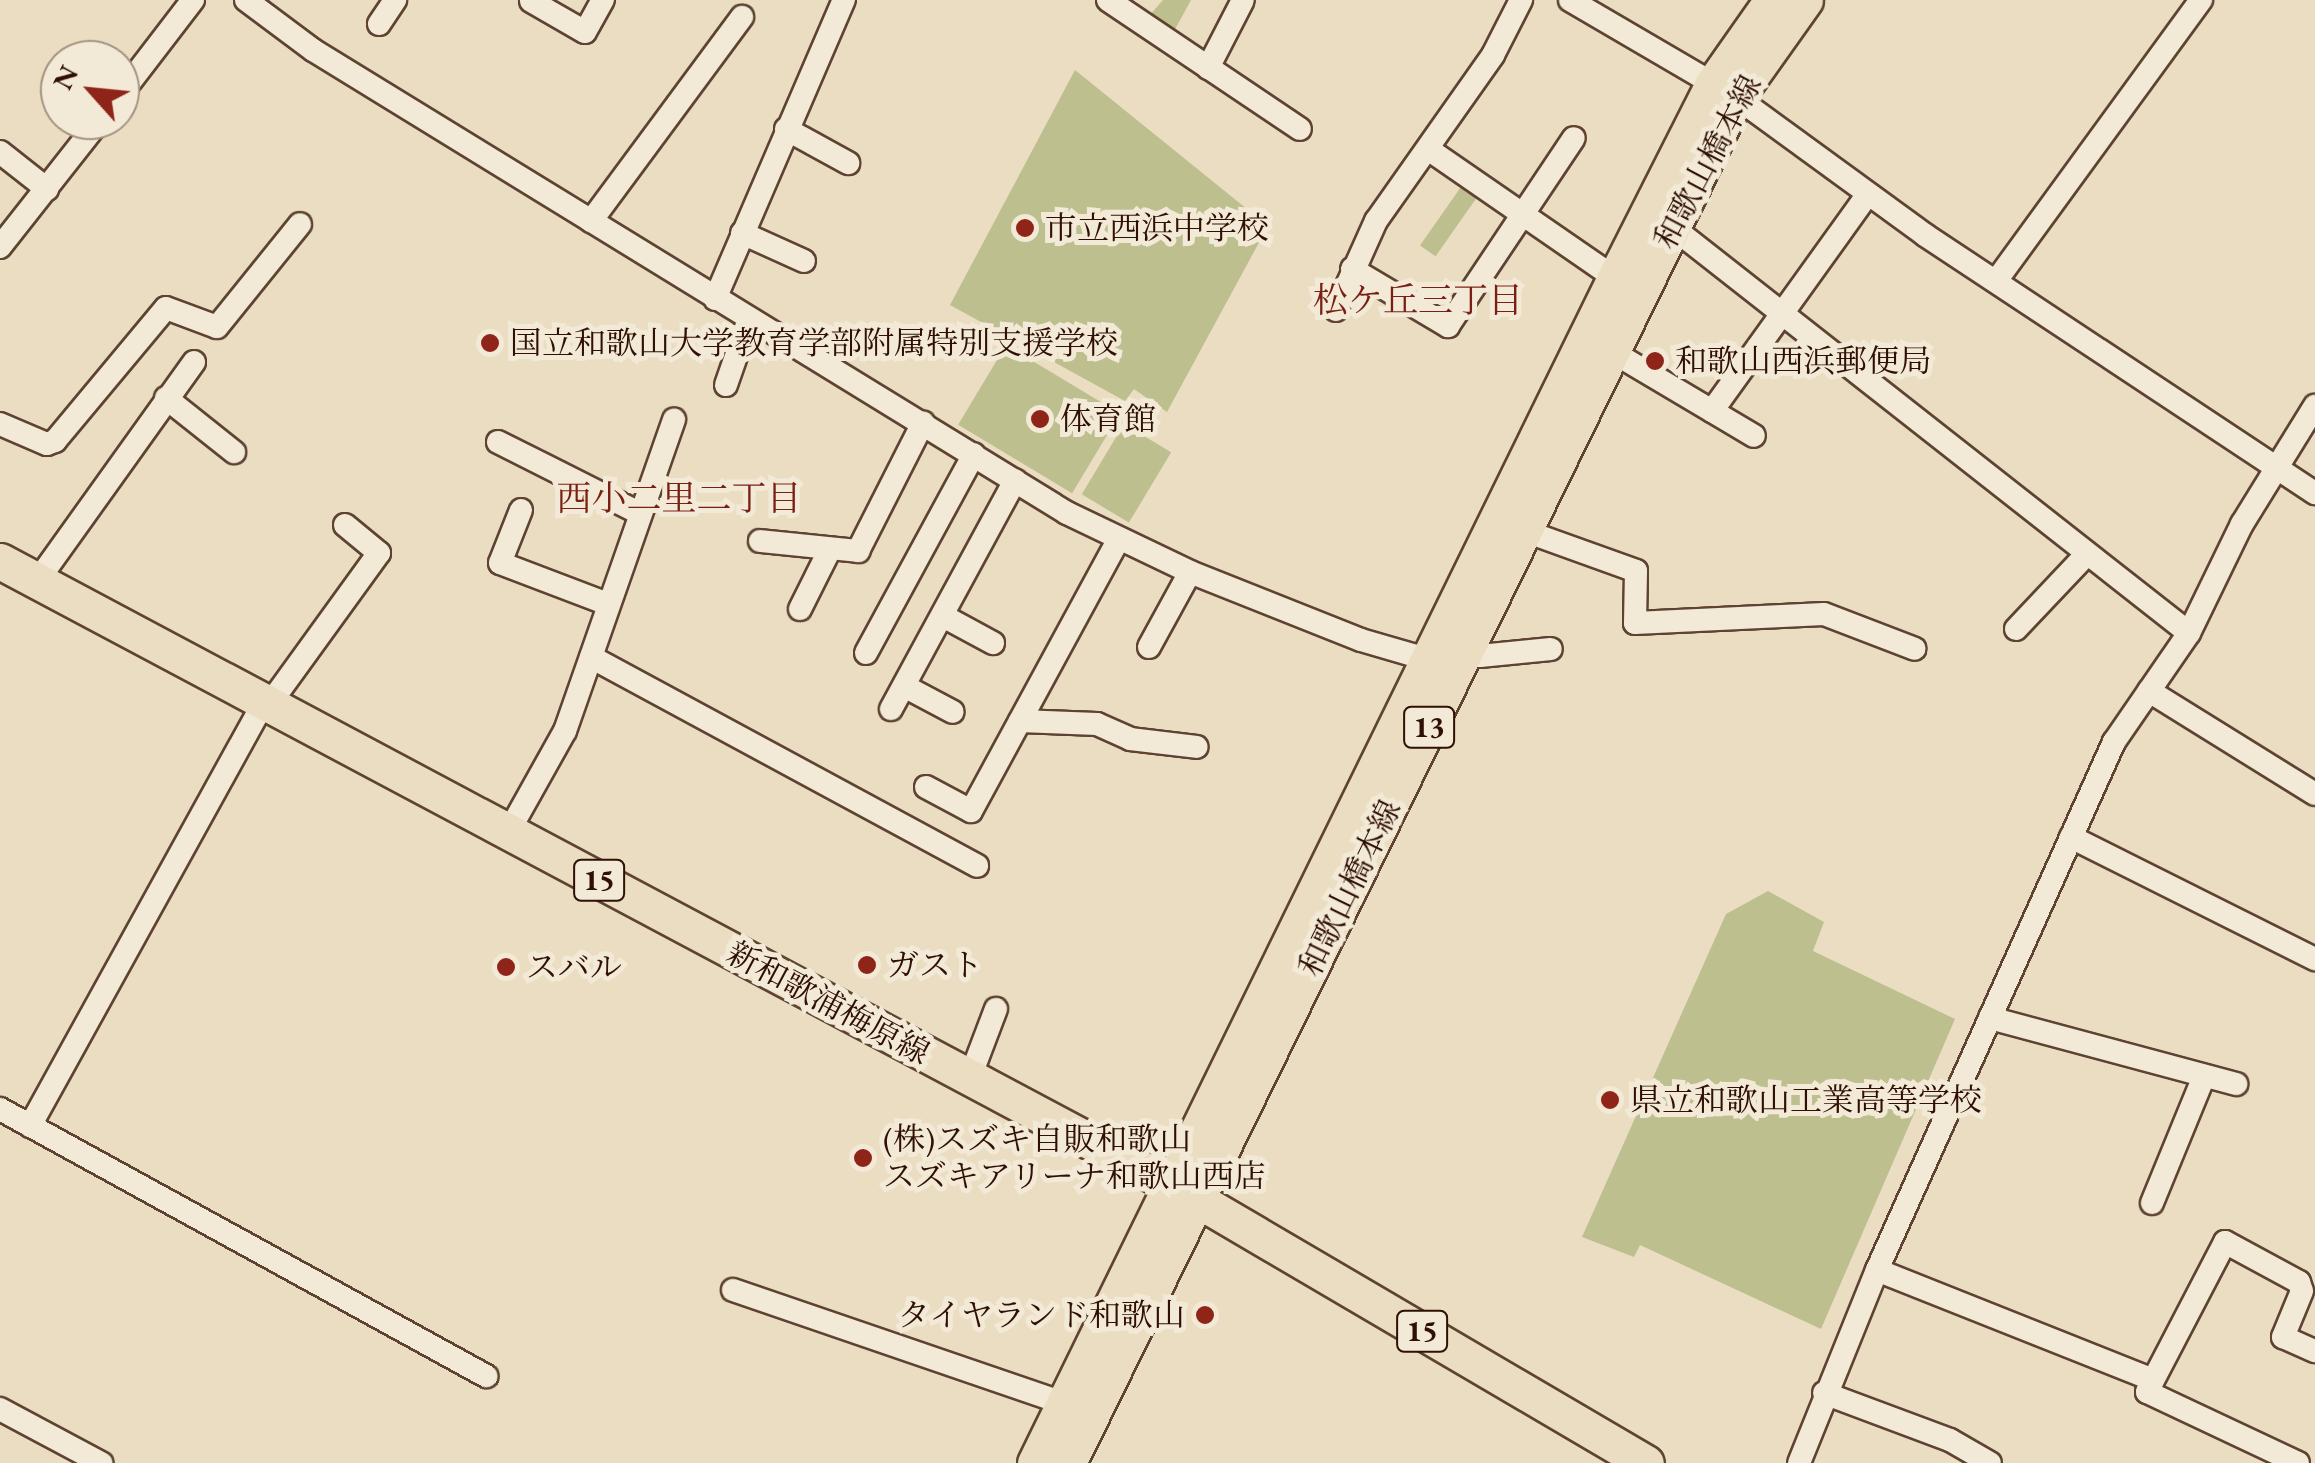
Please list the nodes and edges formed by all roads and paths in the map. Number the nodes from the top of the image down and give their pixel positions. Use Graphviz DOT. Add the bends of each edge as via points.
graph roads {
  1 [pos="193,0"];
  2 [pos="246,0"];
  3 [pos="396,0"];
  4 [pos="602,0"];
  5 [pos="844,0"];
  6 [pos="1244,0"];
  7 [pos="1522,0"];
  8 [pos="1570,0"];
  9 [pos="1772,0"];
  10 [pos="1806,0"];
  11 [pos="2201,0"];
  12 [pos="531,1"];
  13 [pos="1116,2"];
  14 [pos="742,17"];
  15 [pos="379,24"];
  16 [pos="140,68"];
  17 [pos="1208,68"];
  18 [pos="1724,91"];
  19 [pos="786,129"];
  20 [pos="1300,130"];
  21 [pos="1574,138"];
  22 [pos="85,140"];
  23 [pos="1428,149"];
  24 [pos="0,152"];
  25 [pos="848,162"];
  26 [pos="47,189"];
  27 [pos="1868,194"];
  28 [pos="1525,214"];
  29 [pos="591,221"];
  30 [pos="300,224"];
  31 [pos="1672,226"];
  32 [pos="742,233"];
  33 [pos="0,248"];
  34 [pos="804,261"];
  35 [pos="1352,270"];
  36 [pos="1615,278"];
  37 [pos="1996,281"];
  38 [pos="715,299"];
  39 [pos="1336,310"];
  40 [pos="1783,312"];
  41 [pos="748,319"];
  42 [pos="1611,351"];
  43 [pos="194,362"];
  44 [pos="726,385"];
  45 [pos="166,398"];
  46 [pos="2315,406"];
  47 [pos="1712,411"];
  48 [pos="674,419"];
  49 [pos="928,422"];
  50 [pos="0,424"];
  51 [pos="1754,436"];
  52 [pos="498,442"];
  53 [pos="234,452"];
  54 [pos="974,454"];
  55 [pos="2280,467"];
  56 [pos="1015,481"];
  57 [pos="2315,493"];
  58 [pos="521,510"];
  59 [pos="639,513"];
  60 [pos="345,524"];
  61 [pos="1525,531"];
  62 [pos="1118,540"];
  63 [pos="760,541"];
  64 [pos="830,549"];
  65 [pos="2086,554"];
  66 [pos="0,561"];
  67 [pos="1190,572"];
  68 [pos="38,580"];
  69 [pos="608,604"];
  70 [pos="800,609"];
  71 [pos="942,616"];
  72 [pos="2016,629"];
  73 [pos="2189,633"];
  74 [pos="993,643"];
  75 [pos="1149,647"];
  76 [pos="1551,649"];
  77 [pos="1915,650"];
  78 [pos="866,653"];
  79 [pos="590,657"];
  80 [pos="1451,660"];
  81 [pos="904,686"];
  82 [pos="2149,691"];
  83 [pos="269,701"];
  84 [pos="891,710"];
  85 [pos="953,712"];
  86 [pos="1020,721"];
  87 [pos="1197,747"];
  88 [pos="926,787"];
  89 [pos="2315,794"];
  90 [pos="508,831"];
  91 [pos="2072,837"];
  92 [pos="977,866"];
  93 [pos="2315,959"];
  94 [pos="996,1009"];
  95 [pos="1990,1018"];
  96 [pos="2204,1076"];
  97 [pos="969,1080"];
  98 [pos="2236,1084"];
  99 [pos="0,1110"];
  100 [pos="30,1126"];
  101 [pos="1186,1193"];
  102 [pos="2152,1203"];
  103 [pos="1877,1270"];
  104 [pos="733,1290"];
  105 [pos="2315,1351"];
  106 [pos="486,1376"];
  107 [pos="2153,1380"];
  108 [pos="1824,1393"];
  109 [pos="1078,1408"];
  110 [pos="0,1410"];
  111 [pos="1059,1459"];
  112 [pos="101,1463"];
  113 [pos="1646,1463"];
  114 [pos="1798,1463"];
  115 [pos="1990,1463"];
  116 [pos="2298,1463"];
  1 -- 16 [label="street"];
  2 -- 29 [label="street" via="313,50"];
  3 -- 15 [label="street"];
  4 -- 12 [label="street" via="585,32"];
  5 -- 19 [label="street"];
  6 -- 17 [label="street"];
  7 -- 23 [label="street" via="1494,54"];
  8 -- 18 [label="street"];
  9 -- 18 [label="main road, 和歌山橋本線 / 13"];
  10 -- 18 [label="main road, 和歌山橋本線 / 13"];
  11 -- 37 [label="street"];
  13 -- 17 [label="street"];
  14 -- 29 [label="street"];
  17 -- 20 [label="street"];
  18 -- 27 [label="street"];
  18 -- 31 [label="main road, 和歌山橋本線 / 13"];
  18 -- 36 [label="main road, 和歌山橋本線 / 13"];
  19 -- 25 [label="street"];
  19 -- 32 [label="street"];
  21 -- 28 [label="street"];
  22 -- 26 [label="street"];
  23 -- 28 [label="street"];
  23 -- 35 [label="street" via="1376,221"];
  24 -- 26 [label="street"];
  26 -- 33 [label="street"];
  27 -- 37 [label="street"];
  27 -- 40 [label="street"];
  28 -- 35 [label="street" via="1448,326"];
  28 -- 36 [label="street"];
  29 -- 38 [label="street"];
  30 -- 50 [label="street" via="217,327 166,308 56,441 47,444"];
  31 -- 40 [label="street"];
  31 -- 42 [label="main road, 和歌山橋本線 / 13"];
  32 -- 34 [label="street"];
  32 -- 38 [label="street"];
  35 -- 39 [label="street"];
  36 -- 80 [label="main road, 和歌山橋本線 / 13"];
  37 -- 55 [label="street"];
  38 -- 41 [label="street"];
  40 -- 47 [label="street"];
  40 -- 65 [label="street"];
  41 -- 44 [label="street"];
  41 -- 49 [label="street"];
  42 -- 47 [label="street"];
  42 -- 61 [label="main road, 和歌山橋本線 / 13"];
  43 -- 45 [label="street"];
  45 -- 53 [label="street"];
  45 -- 68 [label="street"];
  46 -- 55 [label="street"];
  47 -- 51 [label="street"];
  48 -- 59 [label="street"];
  49 -- 54 [label="street"];
  49 -- 64 [label="street" via="858,551"];
  52 -- 59 [label="street"];
  54 -- 56 [label="street"];
  54 -- 78 [label="street"];
  55 -- 57 [label="street"];
  55 -- 73 [label="street" via="2242,524"];
  56 -- 62 [label="street"];
  56 -- 71 [label="street"];
  58 -- 69 [label="street" via="500,564"];
  59 -- 69 [label="street"];
  60 -- 83 [label="street" via="379,553"];
  61 -- 77 [label="street" via="1636,571 1635,623 1824,614"];
  61 -- 80 [label="main road, 和歌山橋本線 / 13"];
  62 -- 67 [label="street"];
  62 -- 86 [label="street"];
  63 -- 64 [label="street"];
  64 -- 70 [label="street"];
  65 -- 72 [label="street"];
  65 -- 73 [label="street"];
  66 -- 68 [label="main road, 新和歌浦梅原線 / 15"];
  67 -- 75 [label="street"];
  67 -- 80 [label="street" via="1362,640"];
  68 -- 83 [label="main road, 新和歌浦梅原線 / 15"];
  69 -- 79 [label="street"];
  71 -- 74 [label="street"];
  71 -- 81 [label="street"];
  73 -- 82 [label="street"];
  76 -- 80 [label="street"];
  79 -- 90 [label="street" via="565,731"];
  79 -- 92 [label="street"];
  80 -- 101 [label="main road, 和歌山橋本線 / 13"];
  81 -- 84 [label="street"];
  81 -- 85 [label="street"];
  82 -- 89 [label="street"];
  82 -- 91 [label="street" via="2114,742"];
  83 -- 90 [label="main road, 新和歌浦梅原線 / 15"];
  83 -- 100 [label="street"];
  86 -- 87 [label="street" via="1096,724 1130,740"];
  86 -- 88 [label="street" via="970,810"];
  90 -- 97 [label="main road, 新和歌浦梅原線 / 15"];
  91 -- 93 [label="street"];
  91 -- 95 [label="street"];
  94 -- 97 [label="street"];
  95 -- 96 [label="street"];
  95 -- 103 [label="street"];
  96 -- 98 [label="street"];
  96 -- 102 [label="street"];
  97 -- 101 [label="main road, 新和歌浦梅原線 / 15"];
  99 -- 100 [label="street"];
  100 -- 106 [label="street"];
  101 -- 109 [label="main road, 和歌山橋本線 / 13"];
  101 -- 113 [label="main road, 新和歌浦梅原線 / 15"];
  103 -- 107 [label="street"];
  103 -- 108 [label="street"];
  104 -- 109 [label="street"];
  105 -- 107 [label="street" via="2283,1337 2302,1292 2299,1282 2225,1242"];
  107 -- 116 [label="street" via="2147,1392"];
  108 -- 114 [label="street"];
  108 -- 115 [label="street" via="1950,1440"];
  109 -- 111 [label="main road, 和歌山橋本線 / 13"];
  110 -- 112 [label="street"];
}
